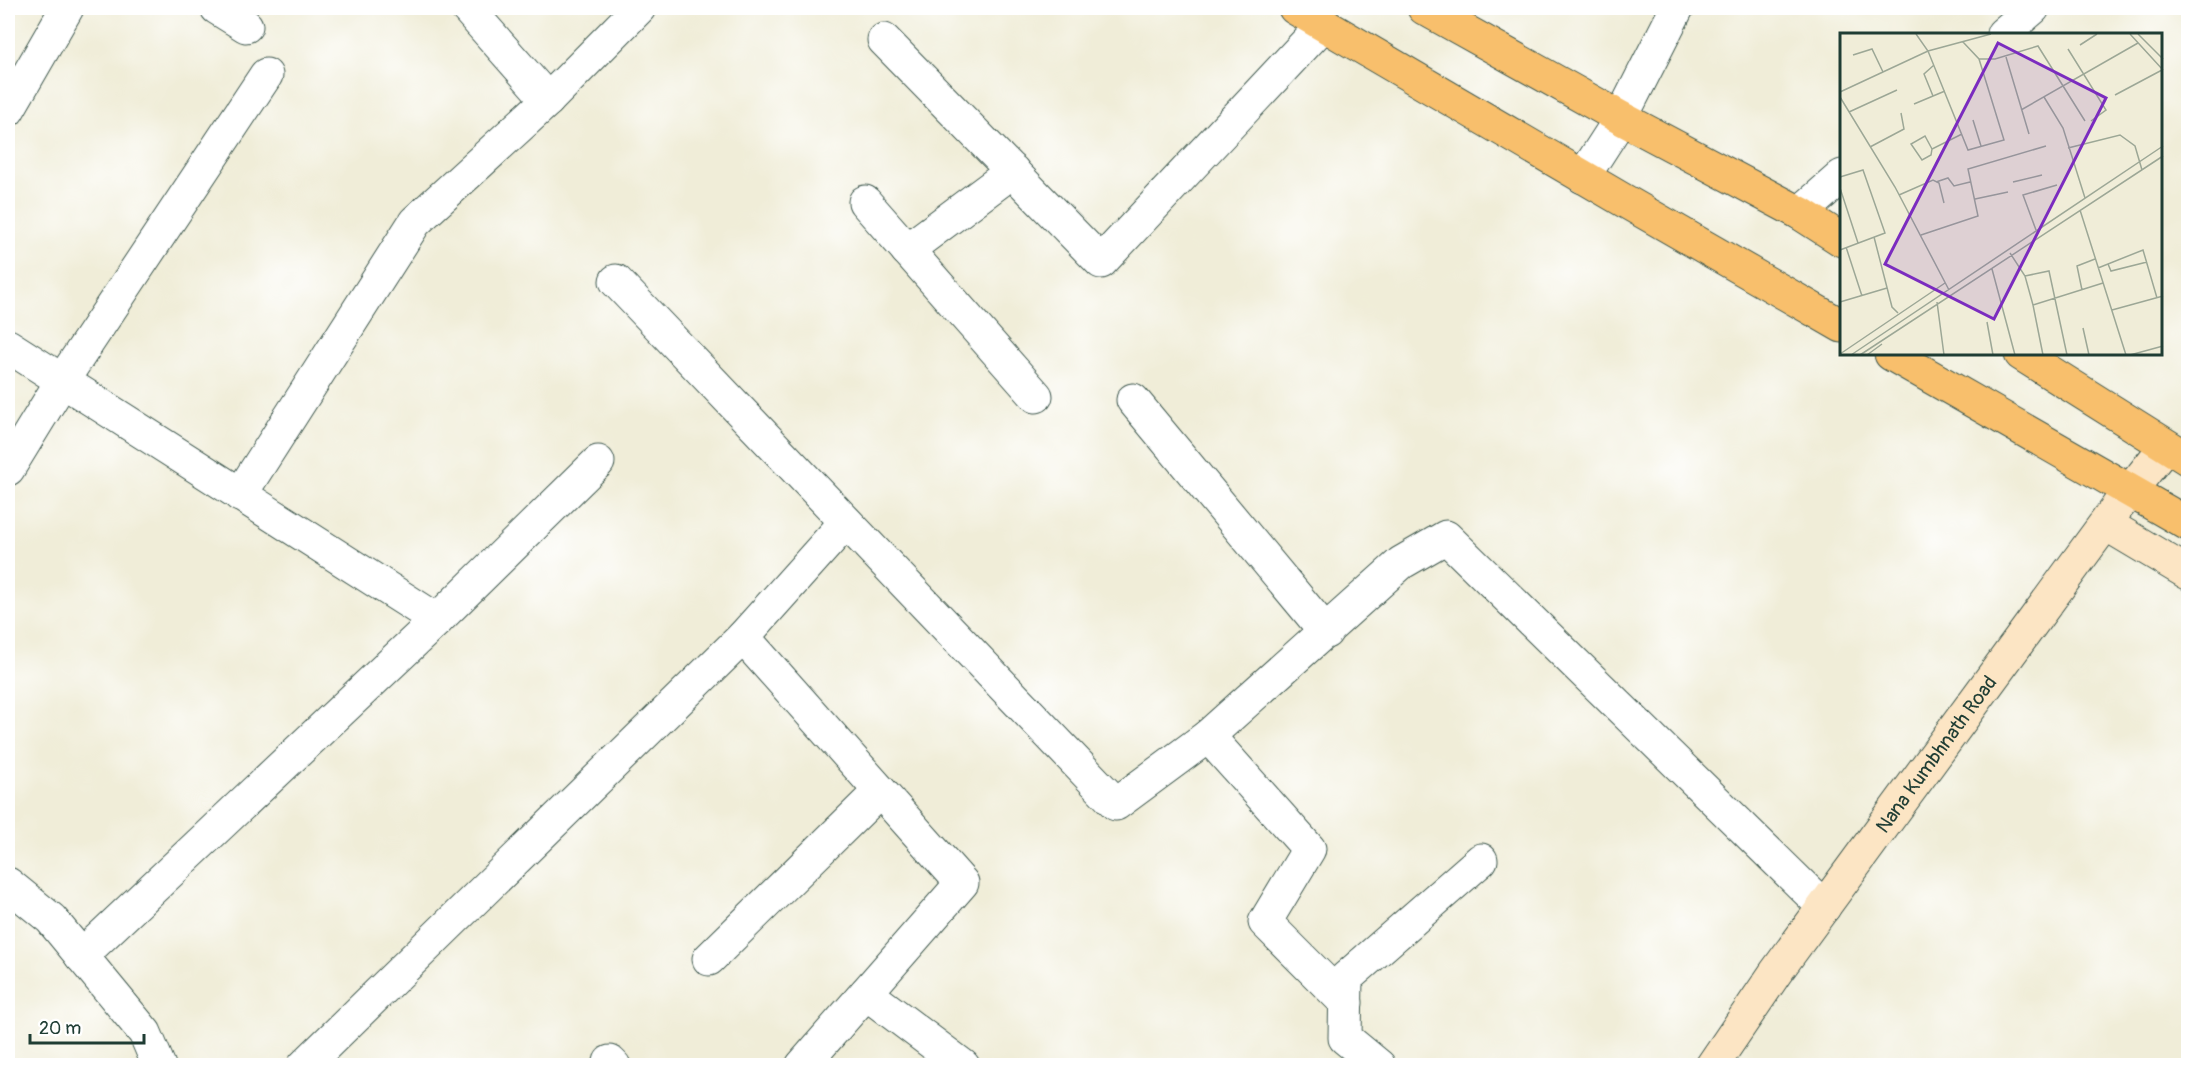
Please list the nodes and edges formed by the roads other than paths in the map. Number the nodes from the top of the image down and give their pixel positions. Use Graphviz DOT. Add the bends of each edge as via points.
graph roads {
  1 [pos="67,8"];
  2 [pos="217,8"];
  3 [pos="467,8"];
  4 [pos="639,8"];
  5 [pos="1295,8"];
  6 [pos="1425,8"];
  7 [pos="1677,8"];
  8 [pos="2033,8"];
  9 [pos="1323,24"];
  10 [pos="246,26"];
  11 [pos="2004,33"];
  12 [pos="884,40"];
  13 [pos="266,75"];
  14 [pos="548,100"];
  15 [pos="8,110"];
  16 [pos="1621,118"];
  17 [pos="1013,171"];
  18 [pos="1583,177"];
  19 [pos="1840,178"];
  20 [pos="864,202"];
  21 [pos="1800,213"];
  22 [pos="1840,239"];
  23 [pos="907,250"];
  24 [pos="616,282"];
  25 [pos="1840,325"];
  26 [pos="8,346"];
  27 [pos="1894,356"];
  28 [pos="2024,356"];
  29 [pos="62,381"];
  30 [pos="1036,396"];
  31 [pos="1133,400"];
  32 [pos="2177,452"];
  33 [pos="598,462"];
  34 [pos="8,469"];
  35 [pos="2130,491"];
  36 [pos="240,495"];
  37 [pos="846,522"];
  38 [pos="2106,524"];
  39 [pos="2188,524"];
  40 [pos="2188,573"];
  41 [pos="437,620"];
  42 [pos="1326,632"];
  43 [pos="743,637"];
  44 [pos="1208,736"];
  45 [pos="880,791"];
  46 [pos="1481,860"];
  47 [pos="8,884"];
  48 [pos="1824,907"];
  49 [pos="81,956"];
  50 [pos="709,959"];
  51 [pos="866,993"];
  52 [pos="1346,1003"];
  53 [pos="159,1065"];
  54 [pos="304,1065"];
  55 [pos="802,1065"];
  56 [pos="963,1065"];
  57 [pos="1379,1065"];
  58 [pos="1712,1065"];
  1 -- 15 [label="street"];
  2 -- 10 [label="street"];
  3 -- 14 [label="street"];
  4 -- 14 [label="street"];
  5 -- 9 [label="main road"];
  6 -- 16 [label="main road"];
  7 -- 16 [label="street"];
  8 -- 11 [label="street"];
  9 -- 17 [label="street" via="1101,262"];
  9 -- 18 [label="main road"];
  12 -- 17 [label="street"];
  13 -- 29 [label="street"];
  14 -- 36 [label="street" via="415,222"];
  16 -- 18 [label="street"];
  16 -- 21 [label="main road"];
  17 -- 23 [label="street"];
  18 -- 25 [label="main road"];
  19 -- 21 [label="street"];
  20 -- 23 [label="street"];
  21 -- 22 [label="main road"];
  23 -- 30 [label="street"];
  24 -- 37 [label="street"];
  26 -- 29 [label="street"];
  27 -- 35 [label="main road"];
  28 -- 32 [label="main road"];
  29 -- 34 [label="street"];
  29 -- 36 [label="street"];
  31 -- 42 [label="street"];
  32 -- 35 [label="main road, Nana Kumbhnath Road"];
  33 -- 41 [label="street"];
  35 -- 38 [label="main road, Nana Kumbhnath Road"];
  35 -- 39 [label="main road"];
  36 -- 41 [label="street"];
  37 -- 43 [label="street"];
  37 -- 44 [label="street" via="1116,804"];
  38 -- 40 [label="main road"];
  38 -- 48 [label="main road, Nana Kumbhnath Road"];
  41 -- 49 [label="street"];
  42 -- 44 [label="street"];
  42 -- 48 [label="street" via="1401,563 1446,537"];
  43 -- 45 [label="street"];
  43 -- 54 [label="street"];
  44 -- 52 [label="street" via="1309,849 1265,922"];
  45 -- 50 [label="street"];
  45 -- 51 [label="street" via="962,883"];
  46 -- 52 [label="street" via="1346,978"];
  47 -- 49 [label="street" via="51,919"];
  48 -- 58 [label="main road, Nana Kumbhnath Road"];
  49 -- 53 [label="street" via="145,1033"];
  51 -- 55 [label="street"];
  51 -- 56 [label="street"];
  52 -- 57 [label="street" via="1345,1038"];
}
